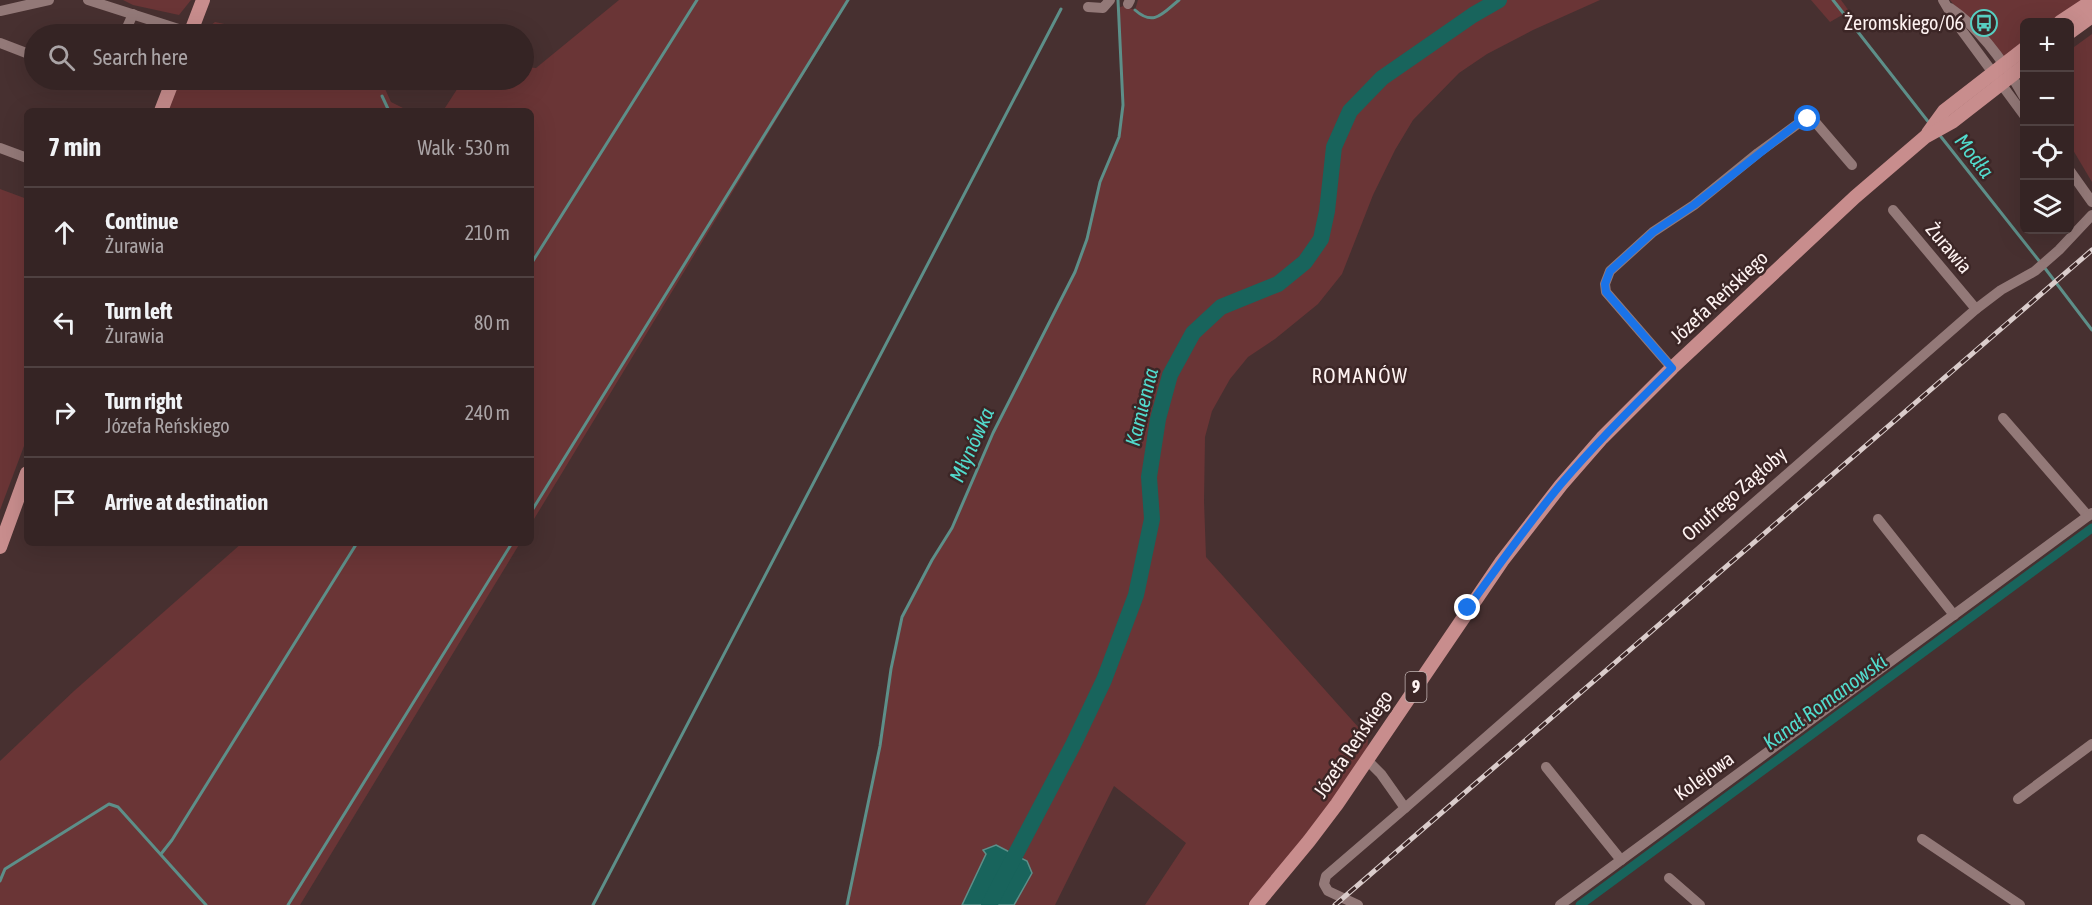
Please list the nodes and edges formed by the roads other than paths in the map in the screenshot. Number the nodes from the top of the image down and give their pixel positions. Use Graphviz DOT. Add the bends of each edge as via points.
graph roads {
  1 [pos="49,0"];
  2 [pos="88,0"];
  3 [pos="203,0"];
  4 [pos="1110,0"];
  5 [pos="2092,1"];
  6 [pos="1946,3"];
  7 [pos="1088,7"];
  8 [pos="0,11"];
  9 [pos="133,14"];
  10 [pos="2092,16"];
  11 [pos="2066,18"];
  12 [pos="128,24"];
  13 [pos="162,24"];
  14 [pos="194,24"];
  15 [pos="2074,29"];
  16 [pos="0,43"];
  17 [pos="24,52"];
  18 [pos="2020,55"];
  19 [pos="2020,68"];
  20 [pos="2003,74"];
  21 [pos="169,90"];
  22 [pos="2020,92"];
  23 [pos="2020,106"];
  24 [pos="162,108"];
  25 [pos="0,148"];
  26 [pos="24,157"];
  27 [pos="1852,165"];
  28 [pos="2074,177"];
  29 [pos="2092,202"];
  30 [pos="1893,210"];
  31 [pos="2092,215"];
  32 [pos="1976,309"];
  33 [pos="1672,368"];
  34 [pos="2003,418"];
  35 [pos="24,481"];
  36 [pos="2090,514"];
  37 [pos="1878,519"];
  38 [pos="0,547"];
  39 [pos="1954,615"];
  40 [pos="2092,744"];
  41 [pos="1368,760"];
  42 [pos="1546,767"];
  43 [pos="2018,799"];
  44 [pos="1405,808"];
  45 [pos="1922,839"];
  46 [pos="1621,860"];
  47 [pos="1669,878"];
  48 [pos="1256,905"];
  49 [pos="1358,905"];
  50 [pos="1560,905"];
  51 [pos="1700,905"];
  52 [pos="2020,905"];
  1 -- 8 [label="street"];
  2 -- 9 [label="street"];
  3 -- 14 [label="main road"];
  4 -- 7 [label="street" via="1103,8"];
  5 -- 11 [label="main road"];
  6 -- 20 [label="street" via="1964,17"];
  9 -- 12 [label="street"];
  9 -- 13 [label="street"];
  10 -- 15 [label="main road"];
  16 -- 17 [label="street"];
  18 -- 20 [label="main road, 9"];
  19 -- 20 [label="main road, 9"];
  20 -- 22 [label="street"];
  20 -- 23 [label="street"];
  20 -- 33 [label="main road, Józefa Reńskiego / 9" via="1844,207"];
  21 -- 24 [label="main road"];
  25 -- 26 [label="street"];
  27 -- 33 [label="street" via="1816,123 1803,120 1653,232 1610,271 1606,292"];
  28 -- 29 [label="street"];
  30 -- 32 [label="street, Żurawia"];
  31 -- 32 [label="street, Onufrego Zagłoby" via="2050,259"];
  32 -- 44 [label="street, Onufrego Zagłoby"];
  33 -- 41 [label="main road, Józefa Reńskiego / 9" via="1602,438 1531,521 1468,608"];
  34 -- 36 [label="street, Kolejowa"];
  35 -- 38 [label="main road"];
  36 -- 39 [label="street, Kolejowa"];
  37 -- 39 [label="street"];
  39 -- 46 [label="street, Kolejowa"];
  40 -- 43 [label="street"];
  41 -- 44 [label="street"];
  41 -- 48 [label="main road, Józefa Reńskiego / 9"];
  42 -- 46 [label="street"];
  44 -- 49 [label="street, Onufrego Zagłoby" via="1326,876 1324,884 1328,891"];
  45 -- 52 [label="street"];
  46 -- 50 [label="street, Kolejowa"];
  47 -- 51 [label="street"];
}
